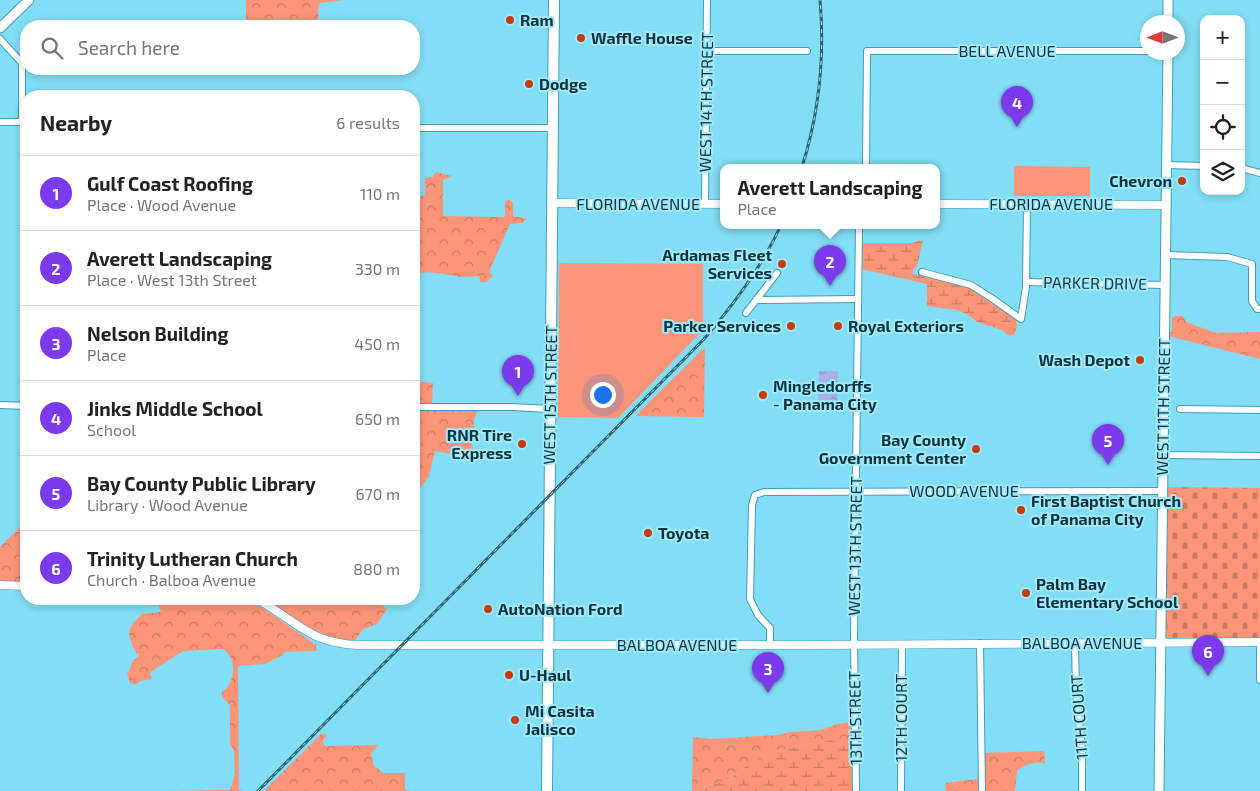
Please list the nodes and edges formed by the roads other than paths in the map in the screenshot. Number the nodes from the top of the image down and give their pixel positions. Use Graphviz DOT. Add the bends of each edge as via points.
graph roads {
  1 [pos="30,0"];
  2 [pos="554,0"];
  3 [pos="707,0"];
  4 [pos="1168,0"];
  5 [pos="1168,15"];
  6 [pos="0,28"];
  7 [pos="0,39"];
  8 [pos="706,50"];
  9 [pos="807,51"];
  10 [pos="1140,51"];
  11 [pos="20,60"];
  12 [pos="1168,60"];
  13 [pos="22,75"];
  14 [pos="23,90"];
  15 [pos="0,122"];
  16 [pos="20,122"];
  17 [pos="420,128"];
  18 [pos="552,128"];
  19 [pos="866,164"];
  20 [pos="1166,165"];
  21 [pos="1200,166"];
  22 [pos="1245,169"];
  23 [pos="1260,173"];
  24 [pos="552,204"];
  25 [pos="705,204"];
  26 [pos="720,204"];
  27 [pos="940,204"];
  28 [pos="1027,204"];
  29 [pos="1166,205"];
  30 [pos="859,229"];
  31 [pos="1165,255"];
  32 [pos="922,272"];
  33 [pos="777,273"];
  34 [pos="1026,282"];
  35 [pos="1165,285"];
  36 [pos="858,299"];
  37 [pos="756,300"];
  38 [pos="1260,309"];
  39 [pos="746,314"];
  40 [pos="0,405"];
  41 [pos="20,406"];
  42 [pos="420,407"];
  43 [pos="550,409"];
  44 [pos="1180,409"];
  45 [pos="1260,410"];
  46 [pos="1162,455"];
  47 [pos="1260,456"];
  48 [pos="1162,490"];
  49 [pos="856,492"];
  50 [pos="0,585"];
  51 [pos="20,586"];
  52 [pos="266,605"];
  53 [pos="1260,642"];
  54 [pos="980,643"];
  55 [pos="1075,643"];
  56 [pos="1160,643"];
  57 [pos="854,644"];
  58 [pos="902,644"];
  59 [pos="770,645"];
  60 [pos="548,646"];
  61 [pos="1260,680"];
  62 [pos="546,791"];
  63 [pos="856,791"];
  64 [pos="901,791"];
  65 [pos="982,791"];
  66 [pos="1082,791"];
  67 [pos="1159,791"];
  1 -- 6 [label="main road"];
  2 -- 18 [label="highway, WEST 15TH STREET"];
  3 -- 8 [label="street, WEST 14TH STREET"];
  4 -- 5 [label="main road"];
  7 -- 11 [label="street"];
  8 -- 9 [label="street"];
  8 -- 25 [label="street, WEST 14TH STREET"];
  10 -- 19 [label="street, BELL AVENUE" via="867,51"];
  12 -- 20 [label="main road, WEST 11TH STREET"];
  13 -- 14 [label="street"];
  15 -- 16 [label="street"];
  17 -- 18 [label="street"];
  18 -- 24 [label="highway, WEST 15TH STREET"];
  20 -- 21 [label="street"];
  20 -- 29 [label="main road, WEST 11TH STREET"];
  22 -- 23 [label="street"];
  24 -- 25 [label="street, FLORIDA AVENUE"];
  24 -- 43 [label="highway, WEST 15TH STREET"];
  25 -- 26 [label="street, FLORIDA AVENUE"];
  27 -- 28 [label="street, FLORIDA AVENUE"];
  28 -- 29 [label="street, FLORIDA AVENUE"];
  28 -- 34 [label="street"];
  29 -- 31 [label="main road, WEST 11TH STREET"];
  30 -- 36 [label="street, WEST 13TH STREET"];
  31 -- 35 [label="main road, WEST 11TH STREET"];
  31 -- 38 [label="street" via="1227,257 1252,264 1252,301"];
  32 -- 34 [label="street" via="971,285 1021,319"];
  33 -- 37 [label="street"];
  34 -- 35 [label="street, PARKER DRIVE"];
  35 -- 46 [label="main road, WEST 11TH STREET"];
  36 -- 37 [label="street"];
  36 -- 49 [label="street, WEST 13TH STREET"];
  37 -- 39 [label="street"];
  40 -- 41 [label="street"];
  42 -- 43 [label="street"];
  43 -- 60 [label="highway, WEST 15TH STREET"];
  44 -- 45 [label="street"];
  46 -- 47 [label="street"];
  46 -- 48 [label="main road, WEST 11TH STREET"];
  48 -- 49 [label="street, WOOD AVENUE"];
  48 -- 56 [label="main road, WEST 11TH STREET"];
  49 -- 57 [label="street, WEST 13TH STREET"];
  49 -- 59 [label="street, WOOD AVENUE" via="764,492 755,496 752,506 750,599 770,628"];
  50 -- 51 [label="street"];
  52 -- 60 [label="street, BALBOA AVENUE" via="312,635 338,644"];
  53 -- 56 [label="street, BALBOA AVENUE"];
  53 -- 61 [label="street"];
  54 -- 55 [label="street, BALBOA AVENUE"];
  54 -- 58 [label="street, BALBOA AVENUE"];
  54 -- 65 [label="street"];
  55 -- 56 [label="street, BALBOA AVENUE"];
  55 -- 66 [label="street, 11TH COURT"];
  56 -- 67 [label="main road, WEST 11TH STREET"];
  57 -- 58 [label="street, BALBOA AVENUE"];
  57 -- 59 [label="street, BALBOA AVENUE"];
  57 -- 63 [label="street, 13TH STREET"];
  58 -- 64 [label="street, 12TH COURT"];
  59 -- 60 [label="street, BALBOA AVENUE"];
  60 -- 62 [label="highway, WEST 15TH STREET"];
}
